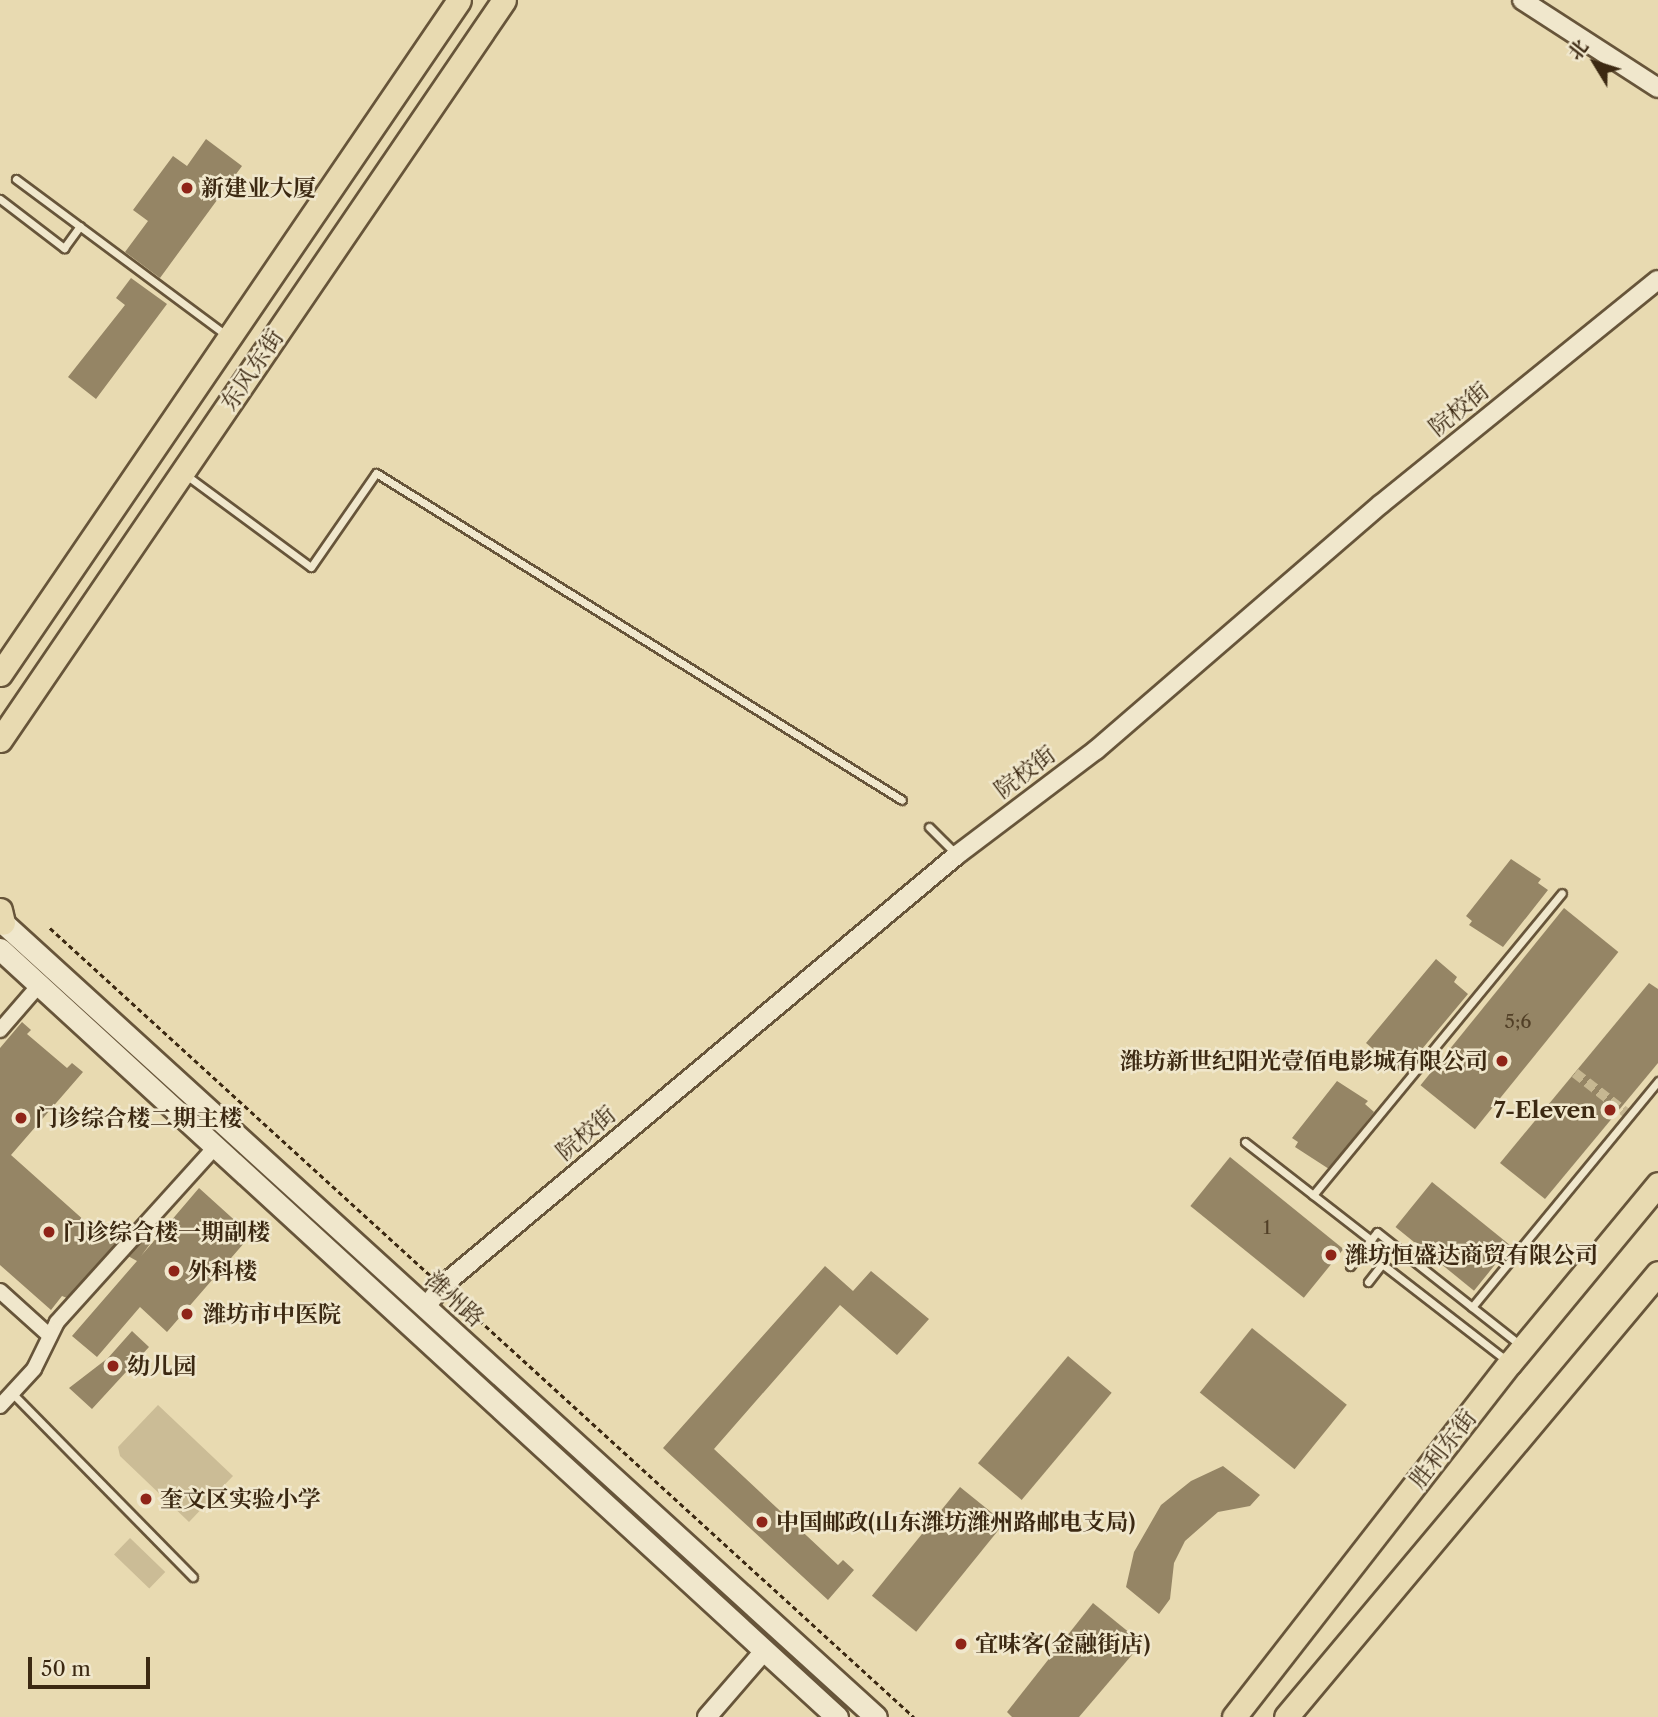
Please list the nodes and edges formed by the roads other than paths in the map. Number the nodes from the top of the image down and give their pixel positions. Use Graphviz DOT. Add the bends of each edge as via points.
graph roads {
  1 [pos="459,0"];
  2 [pos="504,0"];
  3 [pos="1522,0"];
  4 [pos="1658,88"];
  5 [pos="16,179"];
  6 [pos="0,199"];
  7 [pos="80,226"];
  8 [pos="1658,280"];
  9 [pos="228,337"];
  10 [pos="183,472"];
  11 [pos="0,674"];
  12 [pos="0,740"];
  13 [pos="902,800"];
  14 [pos="929,827"];
  15 [pos="957,855"];
  16 [pos="1562,893"];
  17 [pos="1,917"];
  18 [pos="0,949"];
  19 [pos="40,984"];
  20 [pos="0,1030"];
  21 [pos="1658,1081"];
  22 [pos="1245,1142"];
  23 [pos="216,1146"];
  24 [pos="1658,1184"];
  25 [pos="1313,1195"];
  26 [pos="1371,1240"];
  27 [pos="1350,1266"];
  28 [pos="1658,1273"];
  29 [pos="1368,1282"];
  30 [pos="0,1291"];
  31 [pos="426,1307"];
  32 [pos="1472,1307"];
  33 [pos="50,1336"];
  34 [pos="1516,1355"];
  35 [pos="12,1393"];
  36 [pos="0,1406"];
  37 [pos="193,1577"];
  38 [pos="765,1650"];
  39 [pos="707,1717"];
  40 [pos="837,1717"];
  41 [pos="876,1717"];
  42 [pos="1234,1717"];
  43 [pos="1286,1717"];
  1 -- 9 [label="main road, 东风东街"];
  2 -- 10 [label="main road, 东风东街"];
  3 -- 4 [label="street"];
  5 -- 7 [label="lane"];
  6 -- 7 [label="lane" via="64,248"];
  7 -- 9 [label="lane"];
  8 -- 15 [label="street, 院校街" via="1381,504 1096,750"];
  9 -- 11 [label="main road, 东风东街"];
  10 -- 12 [label="main road, 东风东街"];
  10 -- 13 [label="lane" via="311,567 376,473"];
  14 -- 15 [label="lane"];
  15 -- 31 [label="street, 院校街" via="442,1286"];
  16 -- 25 [label="lane"];
  17 -- 31 [label="main road, 潍州路" via="228,1132"];
  18 -- 19 [label="main road, 潍州路"];
  19 -- 20 [label="street"];
  19 -- 23 [label="main road, 潍州路"];
  21 -- 32 [label="lane"];
  22 -- 25 [label="lane"];
  23 -- 33 [label="street" via="57,1322"];
  23 -- 38 [label="main road, 潍州路"];
  24 -- 34 [label="main road, 胜利东街"];
  25 -- 26 [label="lane"];
  26 -- 27 [label="lane"];
  26 -- 32 [label="lane" via="1377,1231"];
  28 -- 43 [label="main road"];
  29 -- 34 [label="lane" via="1382,1264"];
  30 -- 33 [label="street"];
  31 -- 41 [label="main road, 潍州路"];
  32 -- 34 [label="lane"];
  33 -- 35 [label="street" via="34,1369"];
  34 -- 42 [label="main road, 胜利东街"];
  35 -- 36 [label="street"];
  35 -- 37 [label="lane"];
  38 -- 39 [label="street"];
  38 -- 40 [label="main road, 潍州路"];
}
